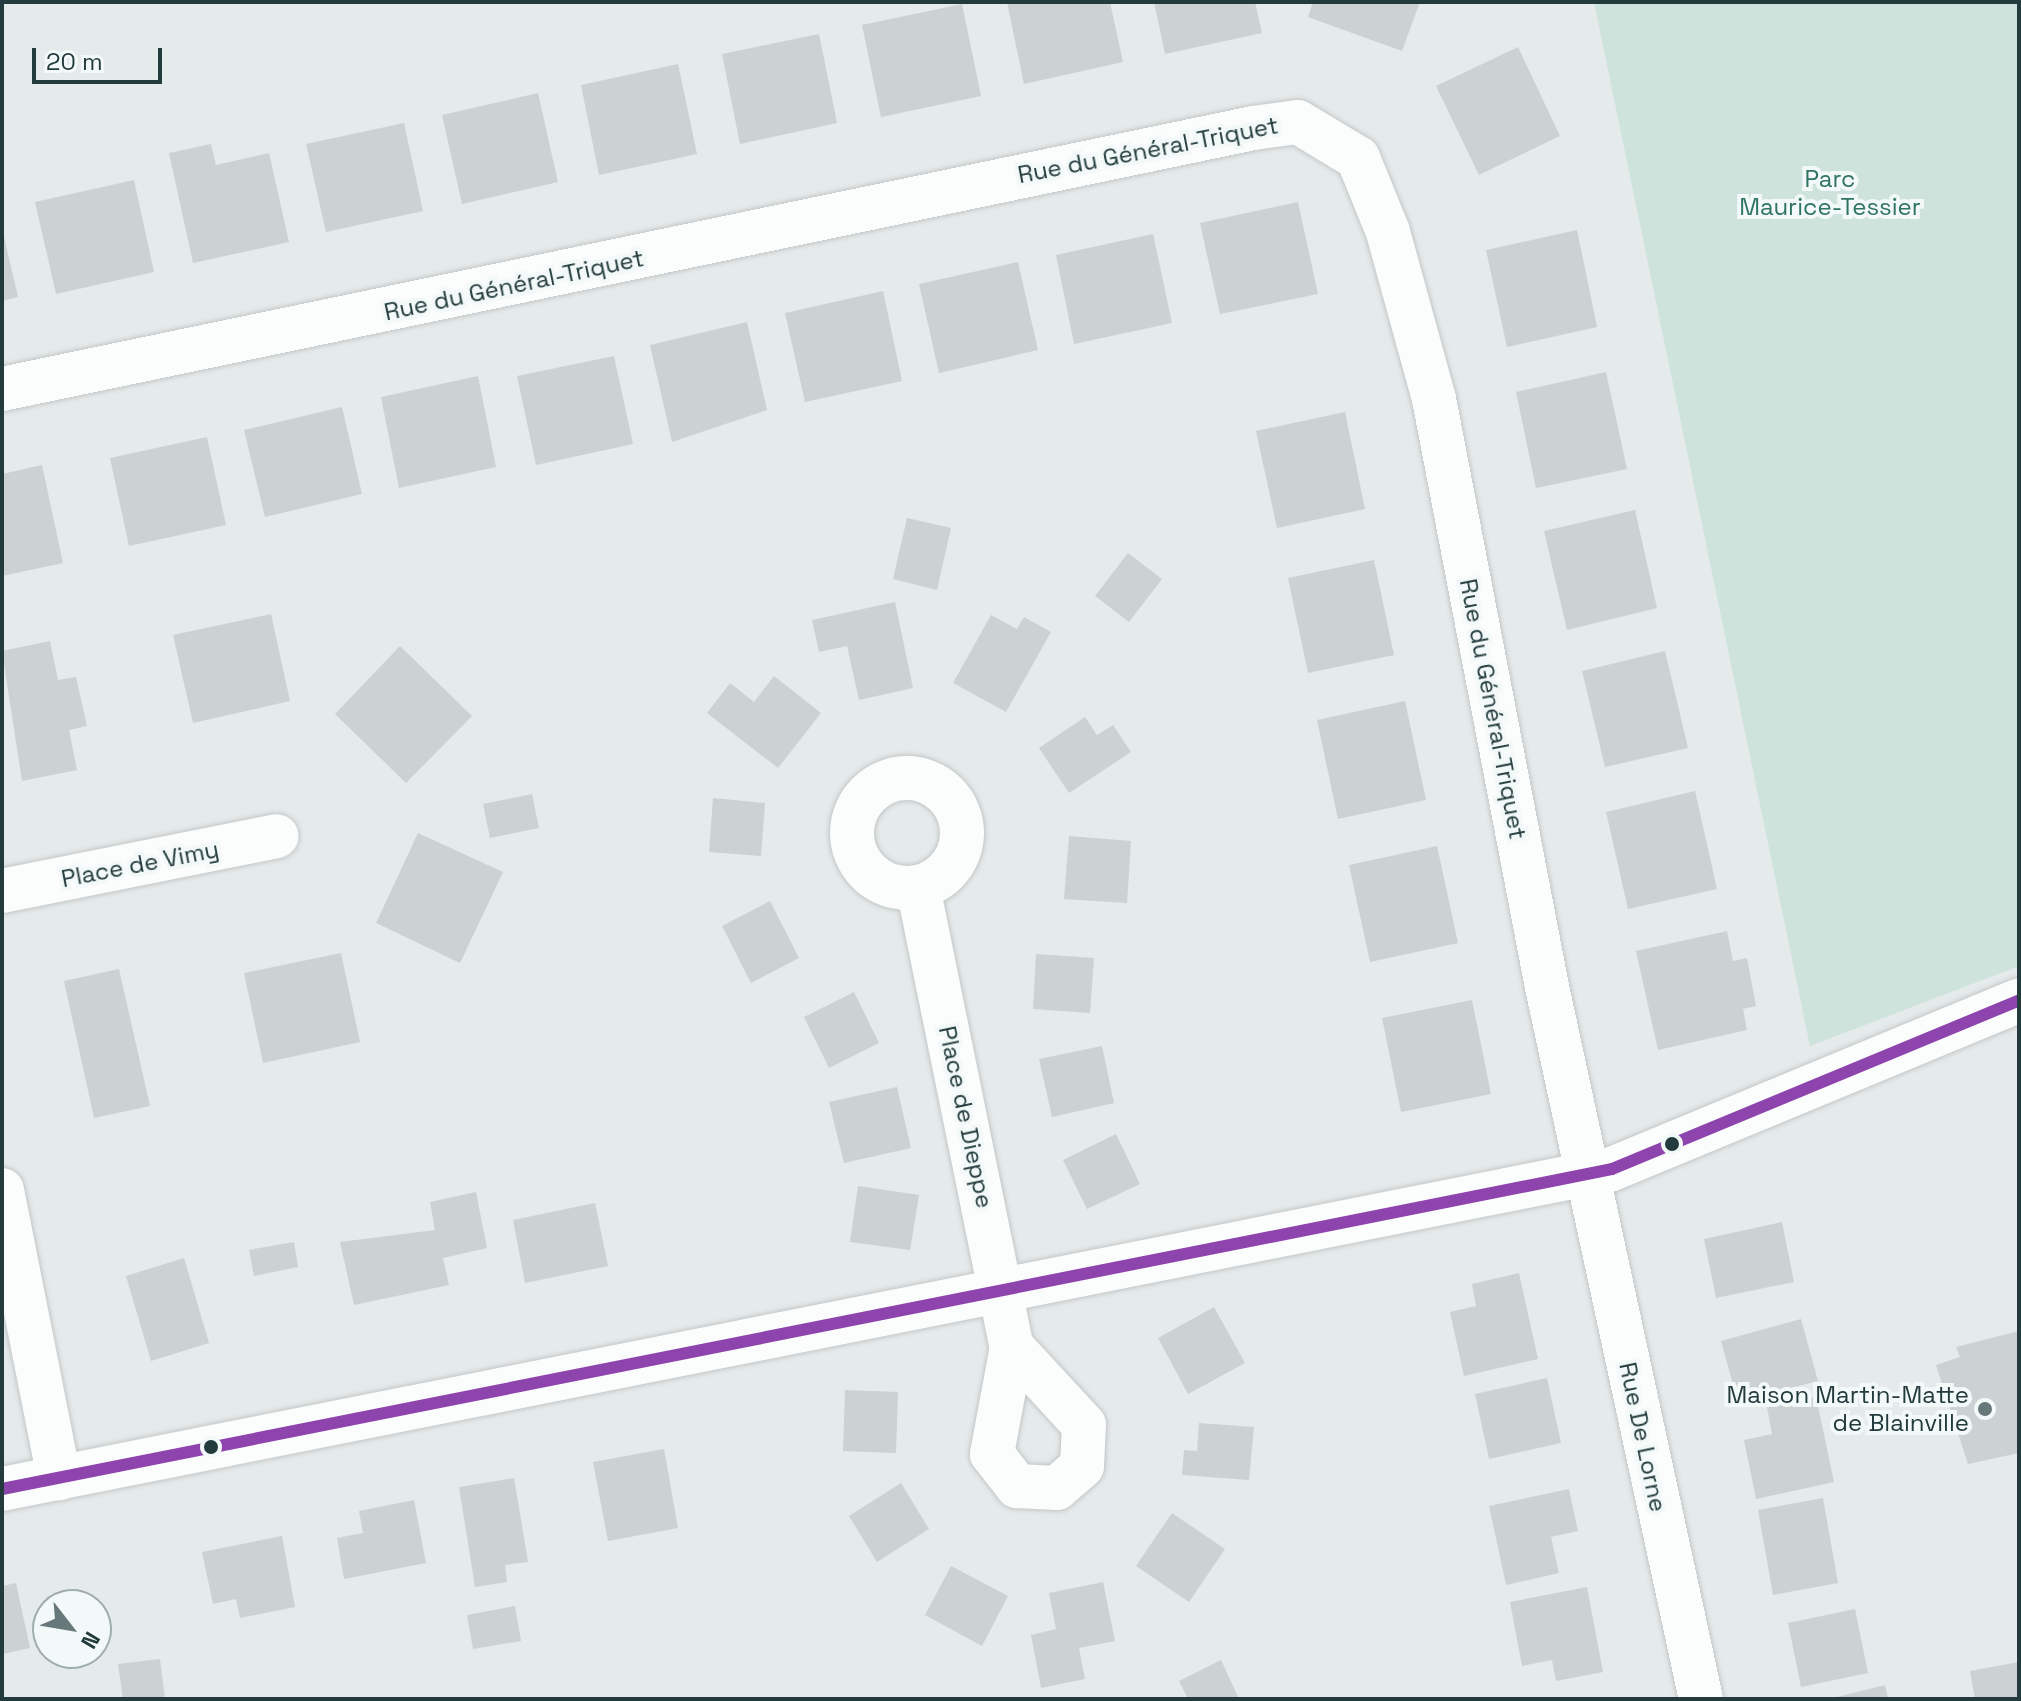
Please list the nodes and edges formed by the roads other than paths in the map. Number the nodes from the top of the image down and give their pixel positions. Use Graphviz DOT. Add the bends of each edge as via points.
graph roads {
  1 [pos="2,389"];
  2 [pos="277,836"];
  3 [pos="918,887"];
  4 [pos="2,891"];
  5 [pos="2019,1000"];
  6 [pos="1587,1174"];
  7 [pos="2,1190"];
  8 [pos="1001,1291"];
  9 [pos="1012,1347"];
  10 [pos="59,1478"];
  11 [pos="2,1489"];
  12 [pos="1701,1699"];
  1 -- 6 [label="street, Rue du Général-Triquet" via="675,252 830,211 1298,122 1358,158 1396,262 1434,399"];
  2 -- 4 [label="street, Place de Vimy"];
  3 -- 8 [label="street, Place de Dieppe"];
  5 -- 6 [label="street" via="1643,1161"];
  6 -- 8 [label="street"];
  6 -- 12 [label="street, Rue De Lorne"];
  7 -- 10 [label="street"];
  8 -- 9 [label="street, Place de Dieppe"];
  8 -- 10 [label="street"];
  10 -- 11 [label="street"];
}
